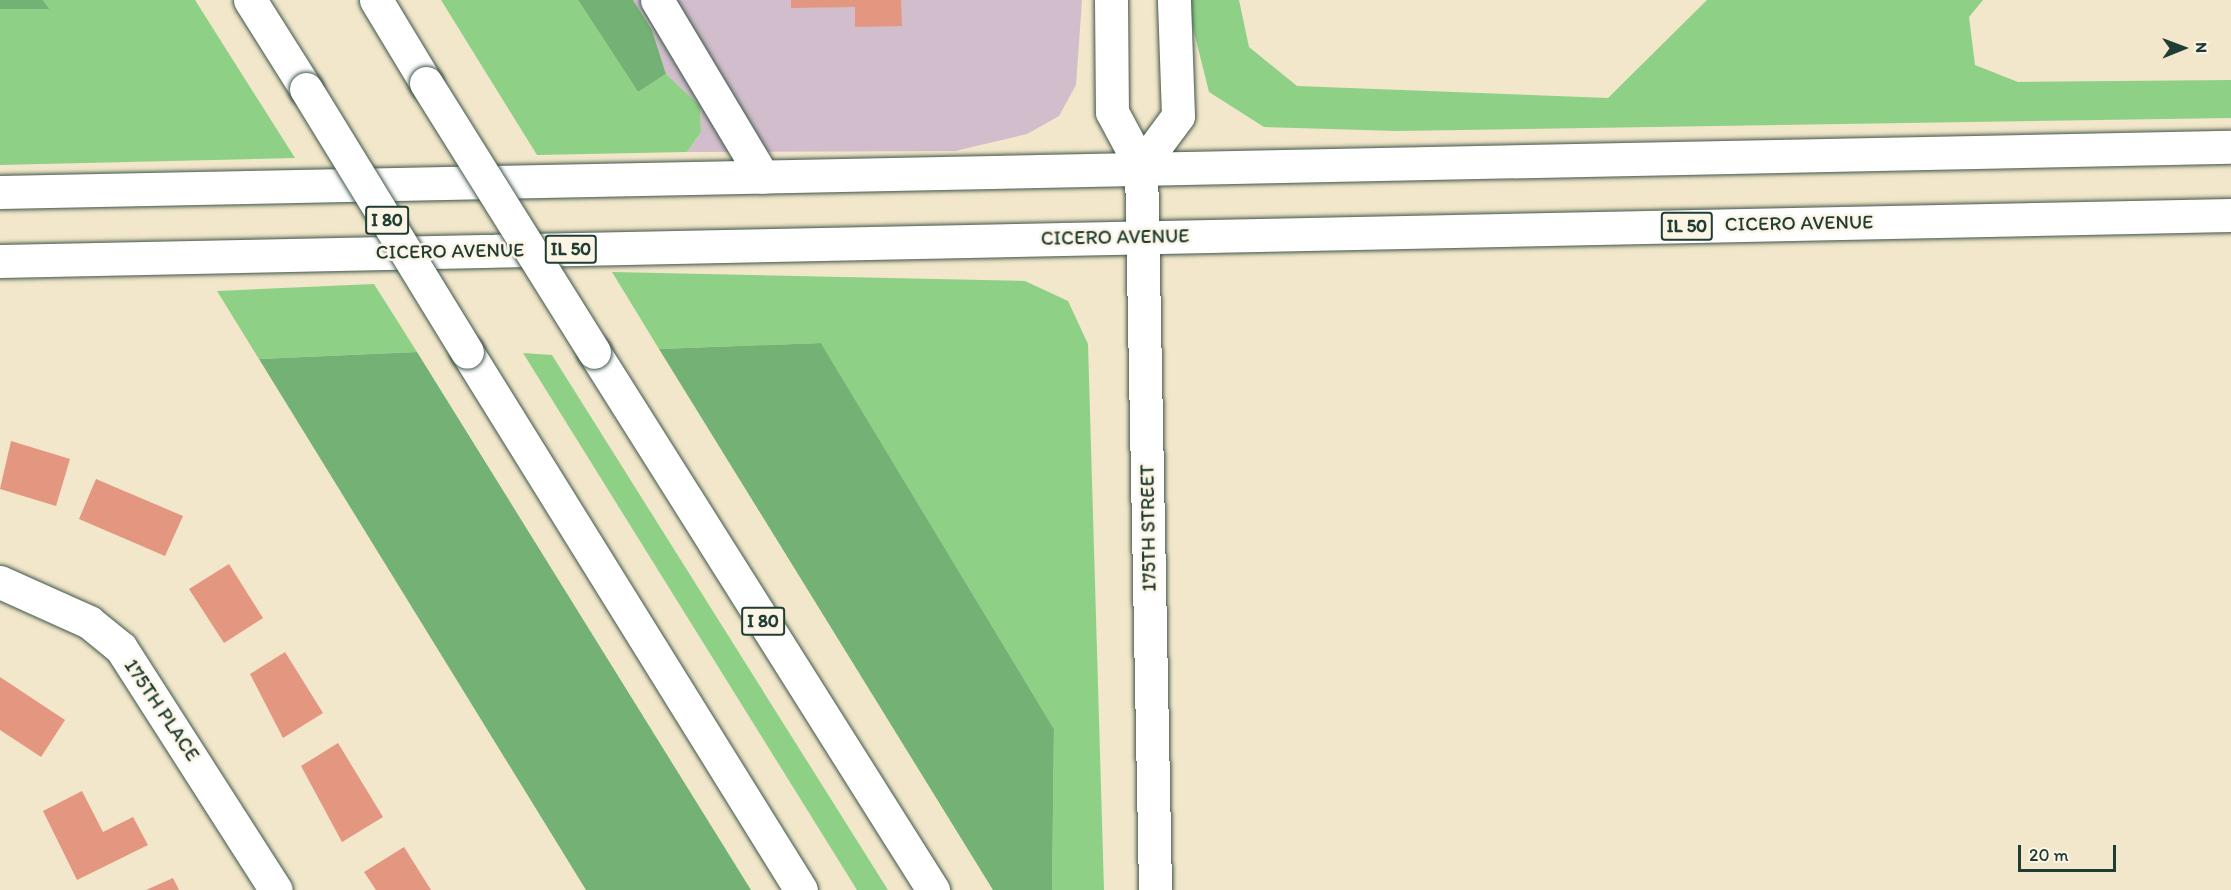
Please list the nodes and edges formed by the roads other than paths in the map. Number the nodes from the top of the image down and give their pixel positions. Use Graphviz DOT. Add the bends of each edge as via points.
graph roads {
  1 [pos="249,0"];
  2 [pos="376,0"];
  3 [pos="657,0"];
  4 [pos="1111,0"];
  5 [pos="1174,0"];
  6 [pos="2231,147"];
  7 [pos="1141,166"];
  8 [pos="763,177"];
  9 [pos="0,192"];
  10 [pos="2231,215"];
  11 [pos="1143,236"];
  12 [pos="0,261"];
  13 [pos="0,582"];
  14 [pos="276,890"];
  15 [pos="801,890"];
  16 [pos="933,890"];
  17 [pos="1155,890"];
  1 -- 15 [label="main road, I 80, bridge"];
  2 -- 16 [label="main road, I 80, bridge"];
  3 -- 8 [label="main road"];
  4 -- 7 [label="main road, 175TH STREET" via="1112,112"];
  5 -- 7 [label="main road" via="1178,116"];
  6 -- 7 [label="main road"];
  7 -- 8 [label="main road"];
  7 -- 11 [label="main road, 175TH STREET"];
  8 -- 9 [label="main road"];
  10 -- 11 [label="main road, CICERO AVENUE / IL 50"];
  11 -- 12 [label="main road, CICERO AVENUE / IL 50"];
  11 -- 17 [label="main road, 175TH STREET"];
  13 -- 14 [label="main road, 175TH PLACE" via="79,617 121,648"];
}
